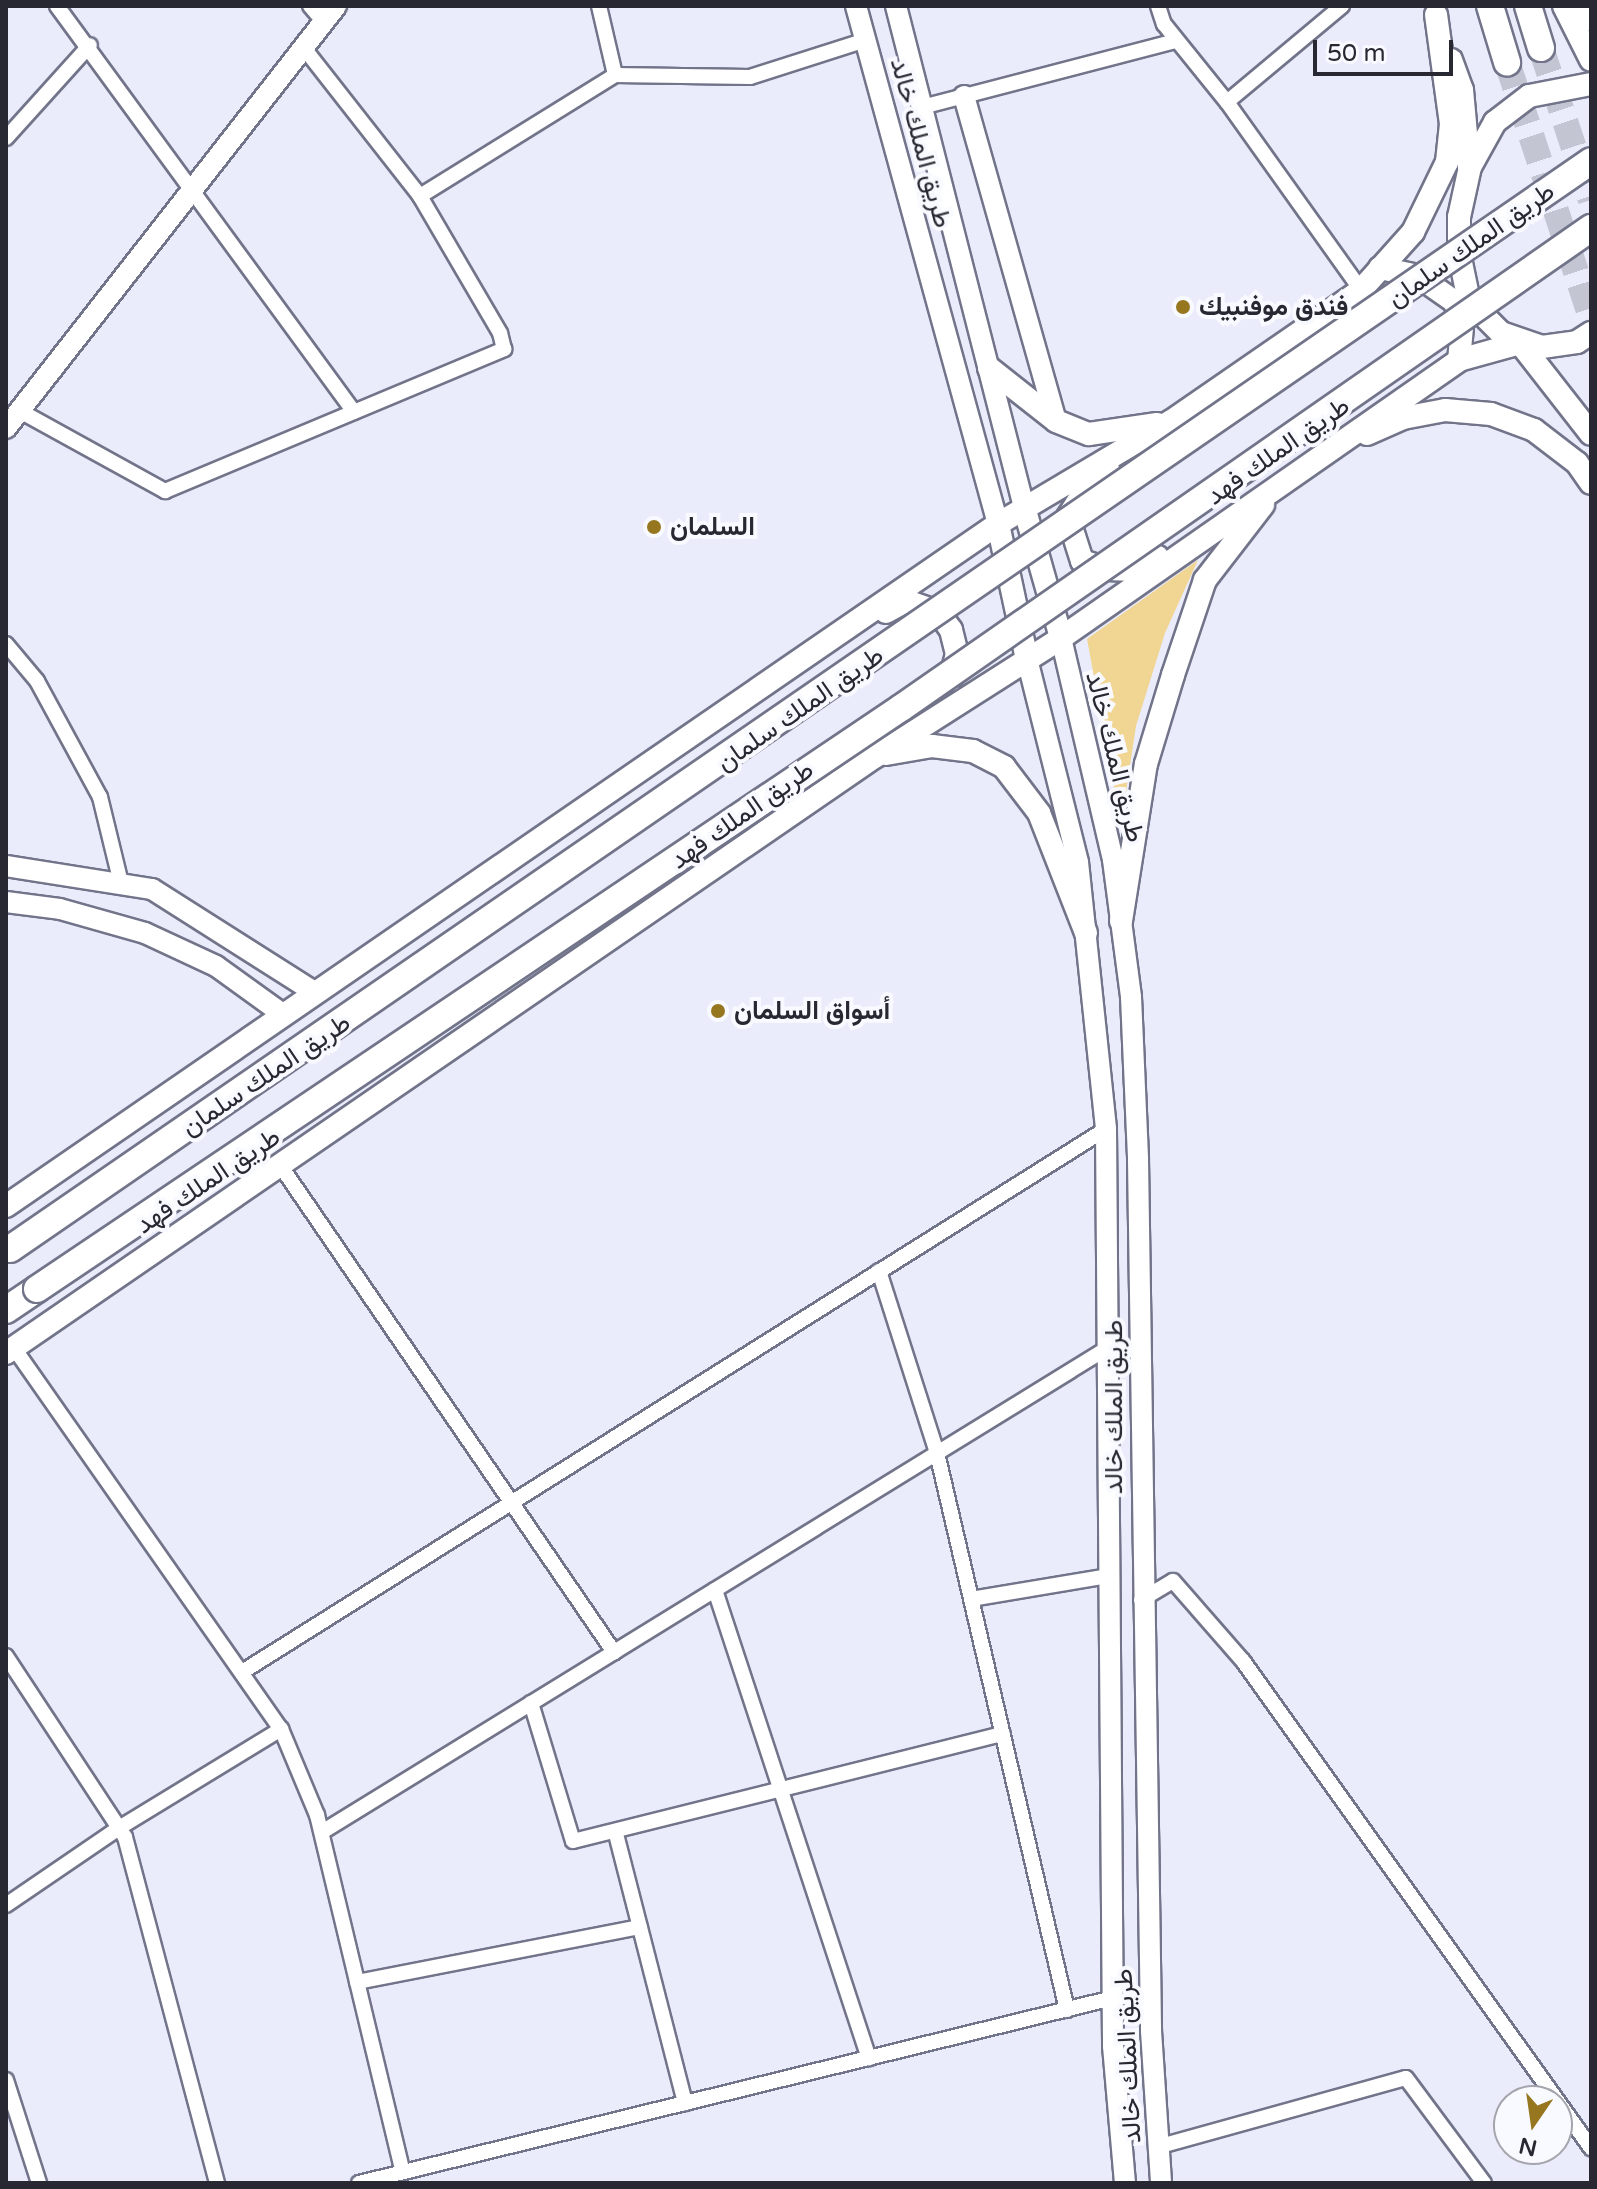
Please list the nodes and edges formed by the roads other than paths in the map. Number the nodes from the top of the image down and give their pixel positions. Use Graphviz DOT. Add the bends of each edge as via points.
graph roads {
  1 [pos="57,6"];
  2 [pos="599,6"];
  3 [pos="856,6"];
  4 [pos="896,6"];
  5 [pos="1158,6"];
  6 [pos="1342,6"];
  7 [pos="1490,6"];
  8 [pos="1528,6"];
  9 [pos="1564,6"];
  10 [pos="1581,6"];
  11 [pos="1434,10"];
  12 [pos="323,11"];
  13 [pos="1591,20"];
  14 [pos="866,40"];
  15 [pos="1176,41"];
  16 [pos="90,45"];
  17 [pos="303,47"];
  18 [pos="1541,48"];
  19 [pos="1591,60"];
  20 [pos="1507,62"];
  21 [pos="615,75"];
  22 [pos="1591,84"];
  23 [pos="964,96"];
  24 [pos="1227,102"];
  25 [pos="922,107"];
  26 [pos="6,138"];
  27 [pos="1591,161"];
  28 [pos="1470,167"];
  29 [pos="192,186"];
  30 [pos="420,196"];
  31 [pos="1591,228"];
  32 [pos="1413,232"];
  33 [pos="1380,268"];
  34 [pos="1361,290"];
  35 [pos="1591,333"];
  36 [pos="1520,343"];
  37 [pos="1459,360"];
  38 [pos="989,368"];
  39 [pos="20,411"];
  40 [pos="354,412"];
  41 [pos="1056,421"];
  42 [pos="1170,422"];
  43 [pos="6,428"];
  44 [pos="1591,434"];
  45 [pos="1318,455"];
  46 [pos="1283,481"];
  47 [pos="1591,483"];
  48 [pos="1024,507"];
  49 [pos="998,524"];
  50 [pos="1061,638"];
  51 [pos="6,644"];
  52 [pos="815,650"];
  53 [pos="1027,659"];
  54 [pos="879,754"];
  55 [pos="6,866"];
  56 [pos="121,883"];
  57 [pos="6,902"];
  58 [pos="1121,921"];
  59 [pos="1086,933"];
  60 [pos="316,993"];
  61 [pos="284,1015"];
  62 [pos="1106,1129"];
  63 [pos="280,1165"];
  64 [pos="6,1206"];
  65 [pos="8,1250"];
  66 [pos="879,1271"];
  67 [pos="6,1310"];
  68 [pos="1106,1349"];
  69 [pos="10,1350"];
  70 [pos="937,1453"];
  71 [pos="511,1503"];
  72 [pos="1109,1576"];
  73 [pos="715,1590"];
  74 [pos="971,1599"];
  75 [pos="1141,1600"];
  76 [pos="614,1652"];
  77 [pos="6,1656"];
  78 [pos="242,1672"];
  79 [pos="531,1703"];
  80 [pos="281,1729"];
  81 [pos="1003,1734"];
  82 [pos="781,1789"];
  83 [pos="119,1828"];
  84 [pos="322,1832"];
  85 [pos="616,1834"];
  86 [pos="6,1905"];
  87 [pos="640,1927"];
  88 [pos="357,1982"];
  89 [pos="1113,1998"];
  90 [pos="1067,2010"];
  91 [pos="869,2058"];
  92 [pos="6,2080"];
  93 [pos="685,2103"];
  94 [pos="1157,2147"];
  95 [pos="1591,2148"];
  96 [pos="403,2172"];
  97 [pos="39,2183"];
  98 [pos="217,2183"];
  99 [pos="359,2183"];
  100 [pos="1125,2183"];
  101 [pos="1161,2183"];
  102 [pos="1484,2183"];
  1 -- 16 [label="street"];
  2 -- 21 [label="street"];
  3 -- 14 [label="main road, طريق الملك خالد"];
  4 -- 25 [label="main road, طريق الملك خالد"];
  5 -- 15 [label="street"];
  6 -- 24 [label="street"];
  7 -- 20 [label="highway"];
  8 -- 18 [label="highway"];
  9 -- 19 [label="main road"];
  10 -- 13 [label="main road"];
  11 -- 28 [label="main road" via="1462,90"];
  11 -- 32 [label="main road" via="1451,124 1447,162"];
  12 -- 17 [label="main road"];
  14 -- 21 [label="street" via="750,77"];
  14 -- 49 [label="main road, طريق الملك خالد"];
  15 -- 23 [label="street"];
  15 -- 24 [label="street"];
  16 -- 26 [label="street"];
  16 -- 29 [label="street"];
  17 -- 29 [label="main road"];
  17 -- 30 [label="street"];
  21 -- 30 [label="street"];
  22 -- 28 [label="main road" via="1529,96 1495,122"];
  23 -- 25 [label="street"];
  23 -- 41 [label="main road"];
  24 -- 34 [label="street"];
  25 -- 38 [label="main road, طريق الملك خالد"];
  27 -- 65 [label="highway, طريق الملك سلمان, bridge"];
  28 -- 32 [label="main road"];
  28 -- 36 [label="main road" via="1459,217 1459,253 1469,301 1501,333"];
  29 -- 39 [label="main road"];
  29 -- 40 [label="street"];
  30 -- 40 [label="street" via="500,333 504,349"];
  31 -- 67 [label="highway, طريق الملك سلمان, bridge" via="901,708"];
  32 -- 33 [label="main road"];
  33 -- 34 [label="main road"];
  33 -- 37 [label="main road" via="1418,276 1455,302 1462,327"];
  34 -- 42 [label="main road"];
  35 -- 36 [label="main road, طريق الملك فهد" via="1577,342 1542,347"];
  36 -- 37 [label="main road, طريق الملك فهد"];
  36 -- 44 [label="main road"];
  37 -- 45 [label="main road, طريق الملك فهد"];
  38 -- 41 [label="main road"];
  38 -- 48 [label="main road, طريق الملك خالد"];
  39 -- 40 [label="street" via="165,491"];
  39 -- 43 [label="main road"];
  41 -- 42 [label="main road" via="1089,434"];
  42 -- 46 [label="main road" via="1091,481 1083,493 1068,517 1082,561 1135,570"];
  42 -- 48 [label="main road"];
  45 -- 46 [label="main road, طريق الملك فهد"];
  45 -- 47 [label="main road" via="1403,418 1445,410 1476,413 1534,430 1577,463"];
  46 -- 50 [label="main road, طريق الملك فهد"];
  46 -- 58 [label="main road" via="1205,580 1146,764"];
  48 -- 49 [label="main road"];
  48 -- 50 [label="main road"];
  49 -- 52 [label="main road"];
  49 -- 53 [label="main road"];
  50 -- 53 [label="main road, طريق الملك فهد"];
  50 -- 58 [label="main road, طريق الملك خالد" via="1113,860"];
  51 -- 56 [label="street" via="37,681 100,797"];
  52 -- 54 [label="main road" via="906,601 938,612 951,630 957,654 947,692"];
  52 -- 60 [label="main road"];
  53 -- 54 [label="main road, طريق الملك فهد"];
  53 -- 59 [label="main road, طريق الملك خالد" via="1078,862"];
  54 -- 59 [label="main road" via="932,746 973,751 1004,767 1039,813"];
  54 -- 63 [label="main road, طريق الملك فهد"];
  55 -- 56 [label="main road"];
  56 -- 60 [label="main road" via="152,889"];
  57 -- 61 [label="main road" via="60,909 145,933 216,966"];
  58 -- 75 [label="main road, طريق الملك خالد" via="1131,997 1138,1160"];
  59 -- 62 [label="main road, طريق الملك خالد"];
  60 -- 61 [label="main road"];
  61 -- 64 [label="main road"];
  62 -- 66 [label="street"];
  62 -- 68 [label="main road, طريق الملك خالد"];
  63 -- 69 [label="main road, طريق الملك فهد"];
  63 -- 71 [label="street"];
  66 -- 70 [label="street"];
  66 -- 71 [label="street"];
  68 -- 70 [label="street"];
  68 -- 72 [label="main road, طريق الملك خالد"];
  69 -- 78 [label="street"];
  70 -- 73 [label="street"];
  70 -- 74 [label="street"];
  71 -- 76 [label="street"];
  71 -- 78 [label="street"];
  72 -- 74 [label="street"];
  72 -- 89 [label="main road, طريق الملك خالد"];
  73 -- 76 [label="street"];
  73 -- 82 [label="street"];
  74 -- 81 [label="street"];
  75 -- 94 [label="main road, طريق الملك خالد"];
  75 -- 95 [label="street" via="1173,1581 1243,1661"];
  76 -- 79 [label="street"];
  77 -- 83 [label="street"];
  78 -- 80 [label="street"];
  79 -- 84 [label="street"];
  79 -- 85 [label="street" via="573,1841"];
  80 -- 83 [label="street"];
  80 -- 84 [label="street"];
  81 -- 82 [label="street"];
  81 -- 90 [label="street"];
  82 -- 85 [label="street"];
  82 -- 91 [label="street"];
  83 -- 86 [label="street"];
  83 -- 98 [label="street"];
  84 -- 88 [label="street"];
  85 -- 87 [label="street"];
  87 -- 88 [label="street"];
  87 -- 93 [label="street"];
  88 -- 96 [label="street"];
  89 -- 90 [label="street"];
  89 -- 100 [label="main road, طريق الملك خالد"];
  90 -- 91 [label="street"];
  91 -- 93 [label="street"];
  92 -- 97 [label="street"];
  93 -- 96 [label="street"];
  94 -- 101 [label="main road, طريق الملك خالد"];
  94 -- 102 [label="street" via="1406,2078"];
  96 -- 99 [label="street"];
}
